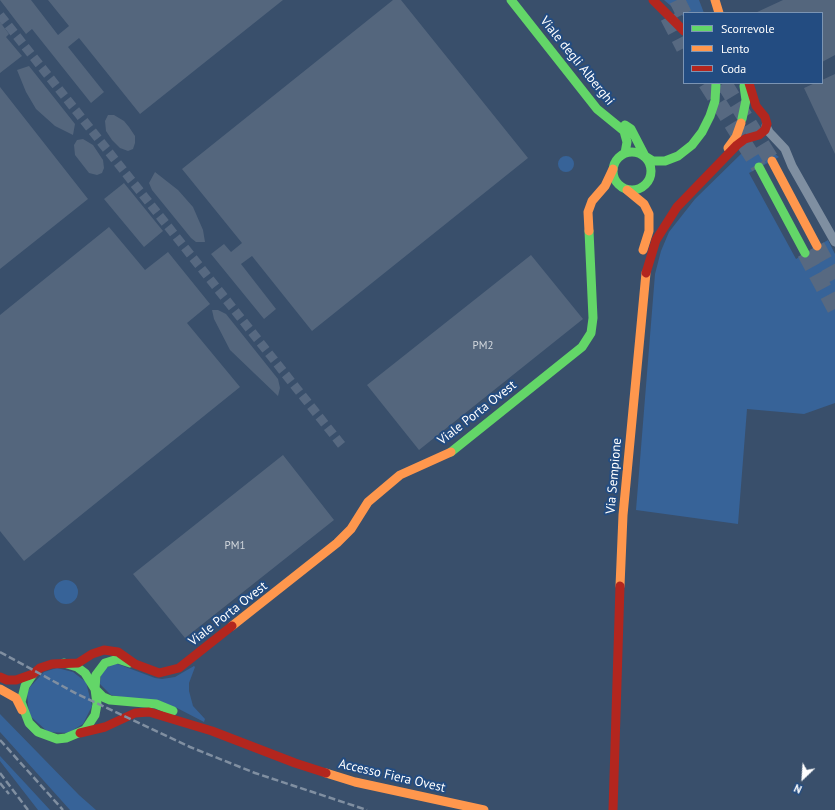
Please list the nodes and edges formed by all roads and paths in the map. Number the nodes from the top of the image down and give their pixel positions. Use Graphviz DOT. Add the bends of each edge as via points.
graph roads {
  1 [pos="511,0"];
  2 [pos="653,0"];
  3 [pos="706,0"];
  4 [pos="714,0"];
  5 [pos="711,12"];
  6 [pos="719,12"];
  7 [pos="683,30"];
  8 [pos="716,84"];
  9 [pos="743,84"];
  10 [pos="750,84"];
  11 [pos="763,114"];
  12 [pos="608,119"];
  13 [pos="741,121"];
  14 [pos="766,126"];
  15 [pos="756,135"];
  16 [pos="625,153"];
  17 [pos="645,156"];
  18 [pos="772,161"];
  19 [pos="792,166"];
  20 [pos="714,167"];
  21 [pos="759,167"];
  22 [pos="613,168"];
  23 [pos="627,190"];
  24 [pos="590,223"];
  25 [pos="835,242"];
  26 [pos="817,246"];
  27 [pos="805,253"];
  28 [pos="641,316"];
  29 [pos="64,663"];
  30 [pos="135,664"];
  31 [pos="33,674"];
  32 [pos="0,677"];
  33 [pos="0,689"];
  34 [pos="95,689"];
  35 [pos="24,712"];
  36 [pos="212,731"];
  37 [pos="78,734"];
  38 [pos="484,810"];
  39 [pos="613,810"];
  1 -- 12 [label="main road, Viale degli Alberghi" via="597,109"];
  2 -- 7 [label="main road"];
  3 -- 5 [label="main road"];
  4 -- 6 [label="main road"];
  8 -- 17 [label="main road" via="715,101 710,116 692,145 678,156 665,161 653,161"];
  9 -- 13 [label="main road, Via Sempione" via="746,100"];
  10 -- 11 [label="main road" via="753,100"];
  11 -- 13 [label="main road" via="751,110"];
  11 -- 14 [label="main road" via="767,121"];
  12 -- 16 [label="main road, Viale degli Alberghi" via="624,131 627,142"];
  12 -- 17 [label="main road, Viale degli Alberghi" via="624,124 630,129"];
  13 -- 15 [label="main road" via="747,133"];
  13 -- 20 [label="main road, Via Sempione" via="736,137"];
  14 -- 15 [label="main road, Via Sempione" via="762,133"];
  14 -- 19 [label="street" via="785,148"];
  15 -- 19 [label="street" via="773,143"];
  15 -- 20 [label="main road, Via Sempione" via="741,141"];
  16 -- 17 [label="main road" via="635,152"];
  16 -- 22 [label="main road" via="616,159"];
  17 -- 23 [label="main road" via="651,170 648,182 639,189"];
  18 -- 26 [label="main road"];
  19 -- 25 [label="street"];
  20 -- 28 [label="main road, Via Sempione" via="677,206 660,232 647,267"];
  21 -- 27 [label="main road"];
  22 -- 23 [label="main road" via="616,183"];
  22 -- 24 [label="main road, Viale Porta Ovest" via="605,186 590,204"];
  23 -- 24 [label="main road, Viale Porta Ovest" via="614,191 602,197 594,206"];
  23 -- 28 [label="main road" via="646,207 650,218 638,272"];
  24 -- 30 [label="main road, Viale Porta Ovest" via="593,323 589,338 582,347 449,453 400,475 368,502 351,529 337,543 185,665 159,673"];
  28 -- 39 [label="main road, Via Sempione" via="620,564"];
  29 -- 30 [label="main road, Viale Porta Ovest" via="78,663 92,654 108,650 118,652"];
  29 -- 31 [label="main road" via="46,666"];
  29 -- 34 [label="main road" via="86,673"];
  30 -- 34 [label="main road, Viale Porta Ovest" via="118,660 105,663 96,674"];
  31 -- 32 [label="main road" via="16,680"];
  31 -- 35 [label="main road" via="23,691 21,702"];
  33 -- 35 [label="main road" via="16,698"];
  34 -- 36 [label="main road" via="110,700 164,707"];
  34 -- 37 [label="main road" via="98,704 95,715 90,724"];
  35 -- 37 [label="main road" via="29,723 48,737 66,738"];
  36 -- 37 [label="main road" via="156,713 141,712 105,727"];
  36 -- 38 [label="main road, Accesso Fiera Ovest" via="295,763 355,782"];
}
